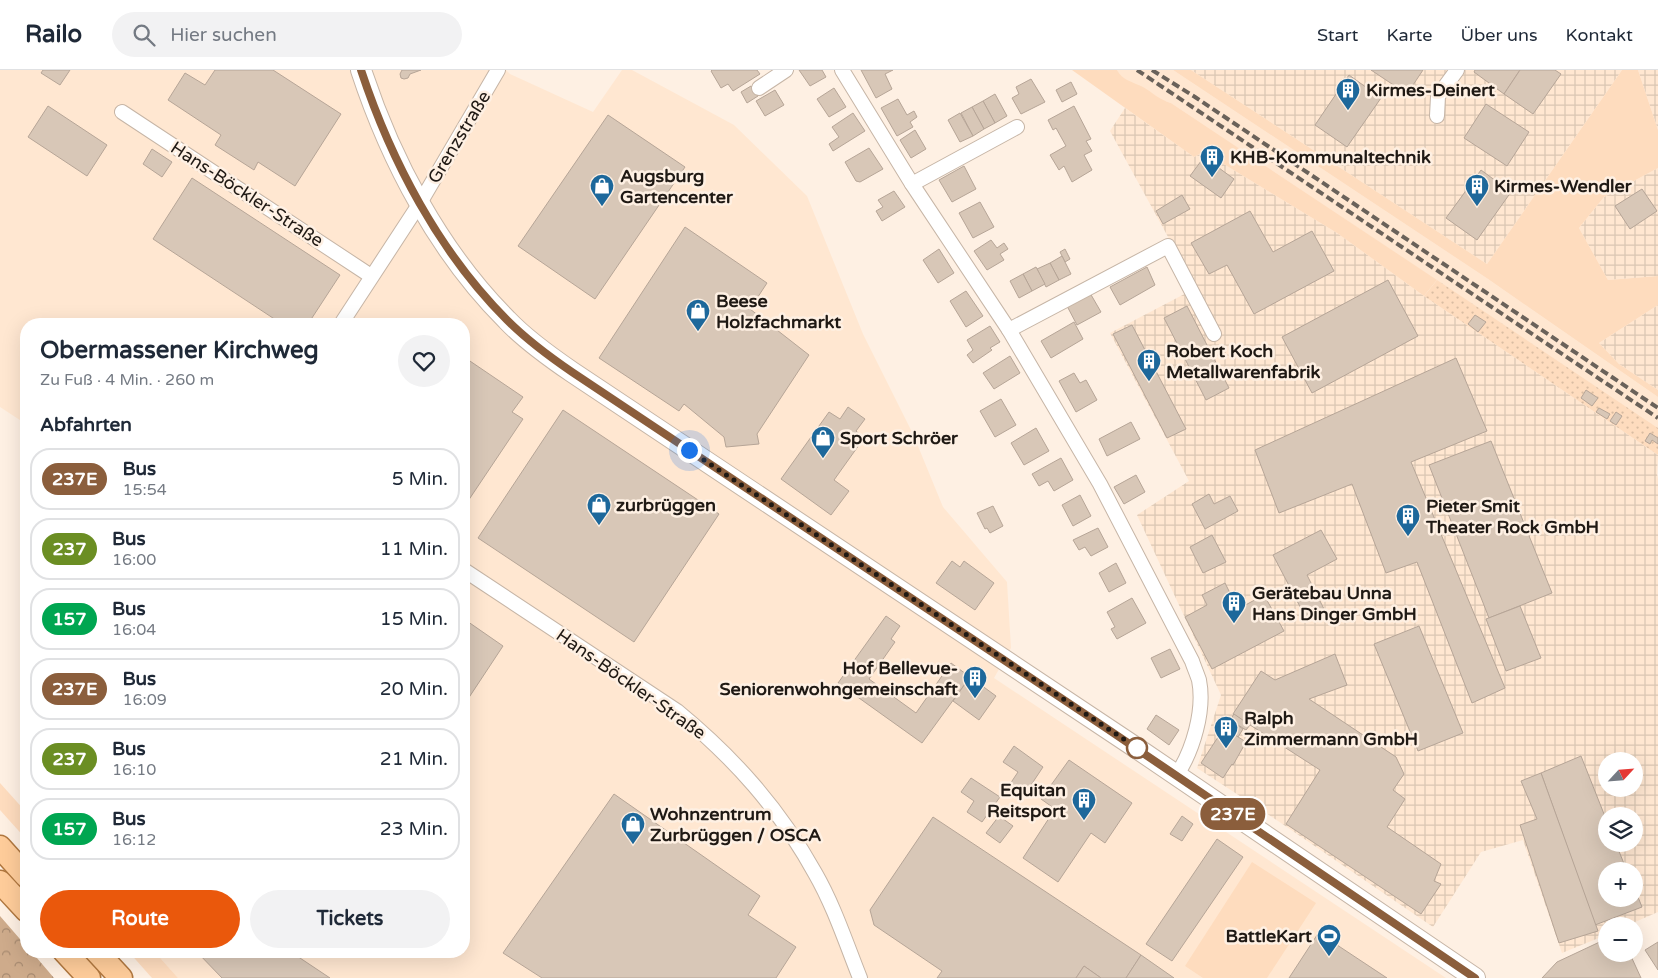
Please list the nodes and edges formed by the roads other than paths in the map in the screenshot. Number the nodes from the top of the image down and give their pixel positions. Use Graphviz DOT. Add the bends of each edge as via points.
graph roads {
  1 [pos="361,70"];
  2 [pos="498,70"];
  3 [pos="786,70"];
  4 [pos="842,70"];
  5 [pos="1457,70"];
  6 [pos="758,88"];
  7 [pos="122,112"];
  8 [pos="1437,116"];
  9 [pos="1017,126"];
  10 [pos="912,184"];
  11 [pos="420,203"];
  12 [pos="371,276"];
  13 [pos="345,318"];
  14 [pos="1009,330"];
  15 [pos="1214,334"];
  16 [pos="470,574"];
  17 [pos="1176,776"];
  18 [pos="0,848"];
  19 [pos="20,870"];
  20 [pos="0,882"];
  21 [pos="20,904"];
  22 [pos="70,958"];
  23 [pos="102,958"];
  24 [pos="89,978"];
  25 [pos="121,978"];
  26 [pos="860,978"];
  27 [pos="1475,978"];
  1 -- 11 [label="main road" via="385,132"];
  2 -- 11 [label="street, Grenzstraße"];
  3 -- 6 [label="street"];
  4 -- 10 [label="street"];
  5 -- 8 [label="street" via="1438,96"];
  7 -- 12 [label="street, Hans-Böckler-Straße"];
  9 -- 10 [label="street"];
  10 -- 14 [label="street"];
  11 -- 12 [label="street"];
  11 -- 17 [label="main road" via="463,270 487,299 508,322 554,360"];
  12 -- 13 [label="street"];
  14 -- 15 [label="street" via="1168,246"];
  14 -- 17 [label="street" via="1100,484 1192,661 1199,681 1200,704 1186,762"];
  16 -- 26 [label="street, Hans-Böckler-Straße" via="670,706 737,766 770,804 815,873"];
  17 -- 27 [label="main road"];
  18 -- 19 [label="main road"];
  20 -- 21 [label="main road"];
  22 -- 24 [label="main road"];
  23 -- 25 [label="main road"];
}
